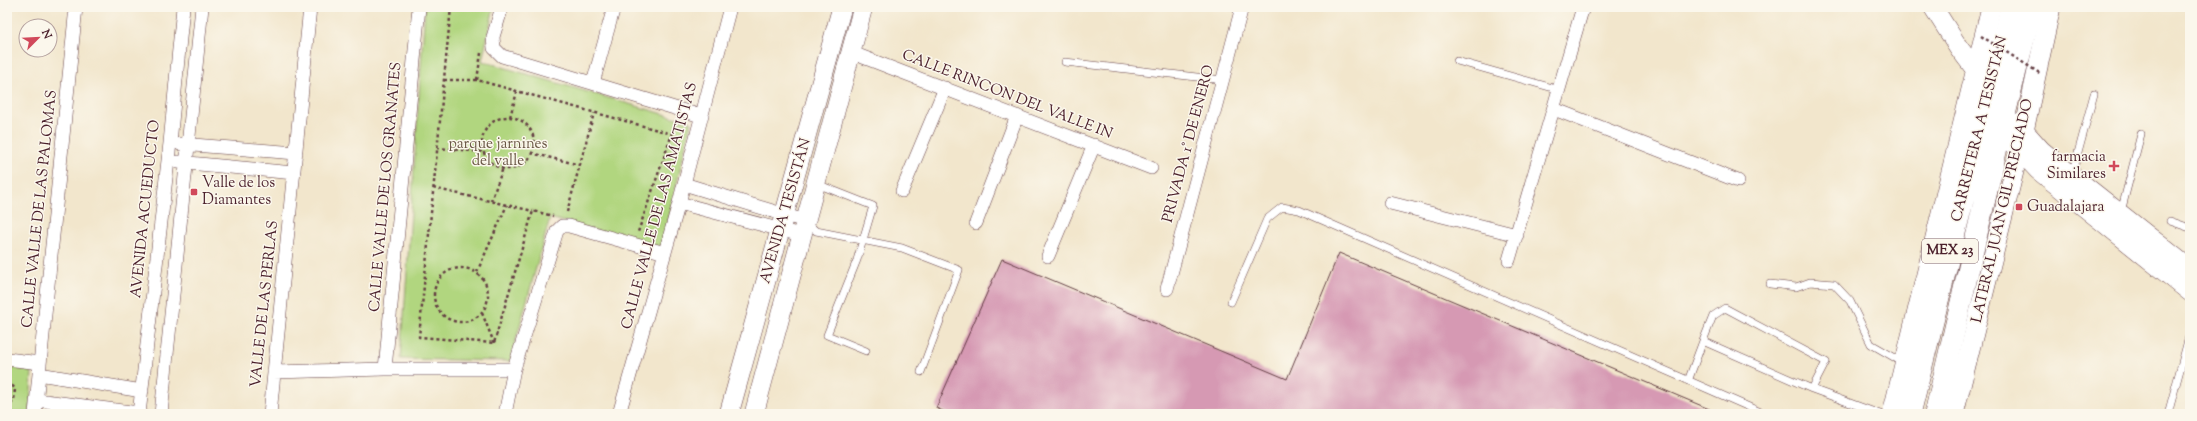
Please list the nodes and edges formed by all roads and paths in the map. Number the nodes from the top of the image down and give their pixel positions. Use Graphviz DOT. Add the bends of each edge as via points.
graph roads {
  1 [pos="76,7"];
  2 [pos="184,7"];
  3 [pos="202,7"];
  4 [pos="310,7"];
  5 [pos="419,7"];
  6 [pos="451,7"];
  7 [pos="502,7"];
  8 [pos="614,7"];
  9 [pos="730,7"];
  10 [pos="842,7"];
  11 [pos="863,7"];
  12 [pos="1242,7"];
  13 [pos="1583,7"];
  14 [pos="1933,7"];
  15 [pos="1991,7"];
  16 [pos="2011,7"];
  17 [pos="2032,7"];
  18 [pos="2050,7"];
  19 [pos="1981,36"];
  20 [pos="481,51"];
  21 [pos="850,52"];
  22 [pos="1457,61"];
  23 [pos="1065,62"];
  24 [pos="2041,74"];
  25 [pos="444,80"];
  26 [pos="477,80"];
  27 [pos="1223,80"];
  28 [pos="593,83"];
  29 [pos="945,88"];
  30 [pos="1981,88"];
  31 [pos="1560,90"];
  32 [pos="517,92"];
  33 [pos="2094,94"];
  34 [pos="1554,108"];
  35 [pos="594,113"];
  36 [pos="701,116"];
  37 [pos="1017,116"];
  38 [pos="510,117"];
  39 [pos="2004,120"];
  40 [pos="2140,134"];
  41 [pos="2021,140"];
  42 [pos="170,143"];
  43 [pos="188,145"];
  44 [pos="1094,145"];
  45 [pos="437,148"];
  46 [pos="484,152"];
  47 [pos="296,153"];
  48 [pos="532,153"];
  49 [pos="168,162"];
  50 [pos="186,163"];
  51 [pos="580,165"];
  52 [pos="503,168"];
  53 [pos="1152,168"];
  54 [pos="294,173"];
  55 [pos="1738,181"];
  56 [pos="2066,182"];
  57 [pos="815,183"];
  58 [pos="684,184"];
  59 [pos="434,188"];
  60 [pos="902,191"];
  61 [pos="491,201"];
  62 [pos="679,203"];
  63 [pos="1390,203"];
  64 [pos="507,205"];
  65 [pos="533,211"];
  66 [pos="2121,214"];
  67 [pos="559,217"];
  68 [pos="565,219"];
  69 [pos="2170,221"];
  70 [pos="783,222"];
  71 [pos="976,223"];
  72 [pos="2190,228"];
  73 [pos="807,229"];
  74 [pos="1517,235"];
  75 [pos="636,236"];
  76 [pos="863,242"];
  77 [pos="665,253"];
  78 [pos="1048,256"];
  79 [pos="1509,260"];
  80 [pos="2190,269"];
  81 [pos="477,272"];
  82 [pos="1770,284"];
  83 [pos="1167,289"];
  84 [pos="2190,292"];
  85 [pos="1231,302"];
  86 [pos="482,313"];
  87 [pos="2190,333"];
  88 [pos="1703,340"];
  89 [pos="494,343"];
  90 [pos="866,351"];
  91 [pos="7,359"];
  92 [pos="1904,363"];
  93 [pos="40,368"];
  94 [pos="385,369"];
  95 [pos="514,369"];
  96 [pos="274,372"];
  97 [pos="921,372"];
  98 [pos="1688,381"];
  99 [pos="7,382"];
  100 [pos="1812,389"];
  101 [pos="142,391"];
  102 [pos="37,400"];
  103 [pos="7,407"];
  104 [pos="35,414"];
  105 [pos="139,414"];
  106 [pos="161,414"];
  107 [pos="270,414"];
  108 [pos="505,414"];
  109 [pos="619,414"];
  110 [pos="729,414"];
  111 [pos="754,414"];
  112 [pos="1765,414"];
  113 [pos="1880,414"];
  114 [pos="1892,414"];
  115 [pos="1910,414"];
  116 [pos="1935,414"];
  117 [pos="1954,414"];
  118 [pos="2168,414"];
  1 -- 93 [label="street, CALLE VALLE DE LAS PALOMAS"];
  2 -- 42 [label="street, AVENIDA ACUEDUCTO"];
  3 -- 43 [label="street"];
  4 -- 47 [label="street, VALLE DE LAS PERLAS"];
  5 -- 94 [label="street, CALLE VALLE DE LOS GRANATES"];
  6 -- 25 [label="path"];
  7 -- 28 [label="street" via="493,37 494,48 502,56"];
  8 -- 28 [label="street"];
  9 -- 36 [label="street, CALLE VALLE DE LAS AMATISTAS"];
  10 -- 70 [label="street, AVENIDA TESISTÁN"];
  11 -- 21 [label="street, AVENIDA TESISTÁN"];
  12 -- 27 [label="street, PRIVADA 1° DE ENERO"];
  13 -- 31 [label="street"];
  14 -- 30 [label="street"];
  15 -- 30 [label="street"];
  16 -- 30 [label="main road, CARRETERA A TESISTÁN / MEX 23"];
  17 -- 39 [label="main road, CARRETERA A TESISTÁN / MEX 23"];
  18 -- 41 [label="street, LATERAL JUAN GIL PRECIADO"];
  19 -- 24 [label="path, bridge"];
  20 -- 26 [label="path"];
  21 -- 29 [label="street, CALLE RINCON DEL VALLE IN"];
  21 -- 57 [label="street, AVENIDA TESISTÁN"];
  22 -- 31 [label="lane"];
  23 -- 27 [label="lane"];
  25 -- 26 [label="path"];
  25 -- 45 [label="path"];
  26 -- 32 [label="path"];
  27 -- 83 [label="street, PRIVADA 1° DE ENERO"];
  28 -- 36 [label="street"];
  29 -- 37 [label="street, CALLE RINCON DEL VALLE IN"];
  29 -- 60 [label="street"];
  30 -- 39 [label="street"];
  30 -- 92 [label="street"];
  30 -- 115 [label="main road, CARRETERA A TESISTÁN / MEX 23"];
  31 -- 34 [label="street"];
  32 -- 35 [label="path"];
  32 -- 38 [label="path"];
  33 -- 56 [label="lane"];
  34 -- 55 [label="street"];
  34 -- 74 [label="street"];
  35 -- 51 [label="path"];
  35 -- 75 [label="path" via="672,134"];
  36 -- 58 [label="street, CALLE VALLE DE LAS AMATISTAS"];
  37 -- 44 [label="street, CALLE RINCON DEL VALLE IN"];
  37 -- 71 [label="street"];
  38 -- 46 [label="path" via="494,121 488,127 482,143"];
  38 -- 48 [label="path" via="518,119 530,129 533,137"];
  39 -- 41 [label="street"];
  39 -- 116 [label="main road, CARRETERA A TESISTÁN / MEX 23"];
  40 -- 66 [label="lane"];
  41 -- 56 [label="street" via="2038,170"];
  41 -- 117 [label="street, LATERAL JUAN GIL PRECIADO"];
  42 -- 43 [label="street"];
  42 -- 49 [label="street, AVENIDA ACUEDUCTO"];
  43 -- 47 [label="street"];
  43 -- 50 [label="street"];
  44 -- 53 [label="street, CALLE RINCON DEL VALLE IN"];
  44 -- 78 [label="street"];
  45 -- 46 [label="path"];
  45 -- 59 [label="path"];
  46 -- 52 [label="path" via="488,160"];
  47 -- 54 [label="street, VALLE DE LAS PERLAS"];
  48 -- 51 [label="path"];
  48 -- 52 [label="path" via="520,166 512,169"];
  49 -- 50 [label="street"];
  49 -- 101 [label="street, AVENIDA ACUEDUCTO"];
  50 -- 54 [label="street"];
  50 -- 106 [label="street"];
  51 -- 68 [label="path"];
  52 -- 61 [label="path"];
  54 -- 96 [label="street, VALLE DE LAS PERLAS"];
  56 -- 66 [label="street"];
  56 -- 84 [label="street"];
  57 -- 73 [label="street, AVENIDA TESISTÁN"];
  57 -- 76 [label="lane" via="873,206"];
  58 -- 62 [label="street, CALLE VALLE DE LAS AMATISTAS"];
  58 -- 70 [label="street"];
  59 -- 61 [label="path"];
  59 -- 89 [label="path" via="419,337"];
  61 -- 64 [label="path"];
  62 -- 70 [label="street"];
  62 -- 77 [label="street, CALLE VALLE DE LAS AMATISTAS"];
  63 -- 74 [label="street"];
  64 -- 65 [label="path"];
  64 -- 81 [label="path"];
  65 -- 67 [label="path"];
  65 -- 89 [label="path"];
  66 -- 80 [label="street"];
  69 -- 72 [label="lane"];
  70 -- 73 [label="street"];
  70 -- 110 [label="street, AVENIDA TESISTÁN"];
  73 -- 76 [label="lane"];
  73 -- 111 [label="street, AVENIDA TESISTÁN"];
  74 -- 79 [label="street"];
  76 -- 90 [label="lane" via="828,335"];
  76 -- 97 [label="lane" via="902,248 959,270"];
  77 -- 95 [label="street" via="562,226 557,231"];
  77 -- 109 [label="street, CALLE VALLE DE LAS AMATISTAS"];
  81 -- 86 [label="path" via="488,287 487,305"];
  81 -- 86 [label="path" via="460,267 444,273 438,280 434,298 436,306 449,319 466,322"];
  82 -- 92 [label="lane" via="1796,288 1810,282 1834,284 1850,301 1871,344"];
  85 -- 98 [label="lane" via="1267,218 1282,207 1299,210"];
  86 -- 89 [label="path"];
  87 -- 118 [label="lane"];
  88 -- 98 [label="lane"];
  88 -- 100 [label="lane"];
  88 -- 100 [label="lane" via="1713,316 1725,308 1826,362"];
  91 -- 93 [label="street"];
  92 -- 114 [label="street"];
  93 -- 101 [label="street"];
  93 -- 102 [label="street, CALLE VALLE DE LAS PALOMAS"];
  94 -- 95 [label="street"];
  94 -- 96 [label="street"];
  95 -- 108 [label="street"];
  96 -- 107 [label="street, VALLE DE LAS PERLAS"];
  98 -- 112 [label="lane"];
  99 -- 103 [label="path" via="15,388 14,401"];
  100 -- 113 [label="lane"];
  101 -- 105 [label="street, AVENIDA ACUEDUCTO"];
  102 -- 104 [label="street, CALLE VALLE DE LAS PALOMAS"];
  102 -- 105 [label="street"];
}
